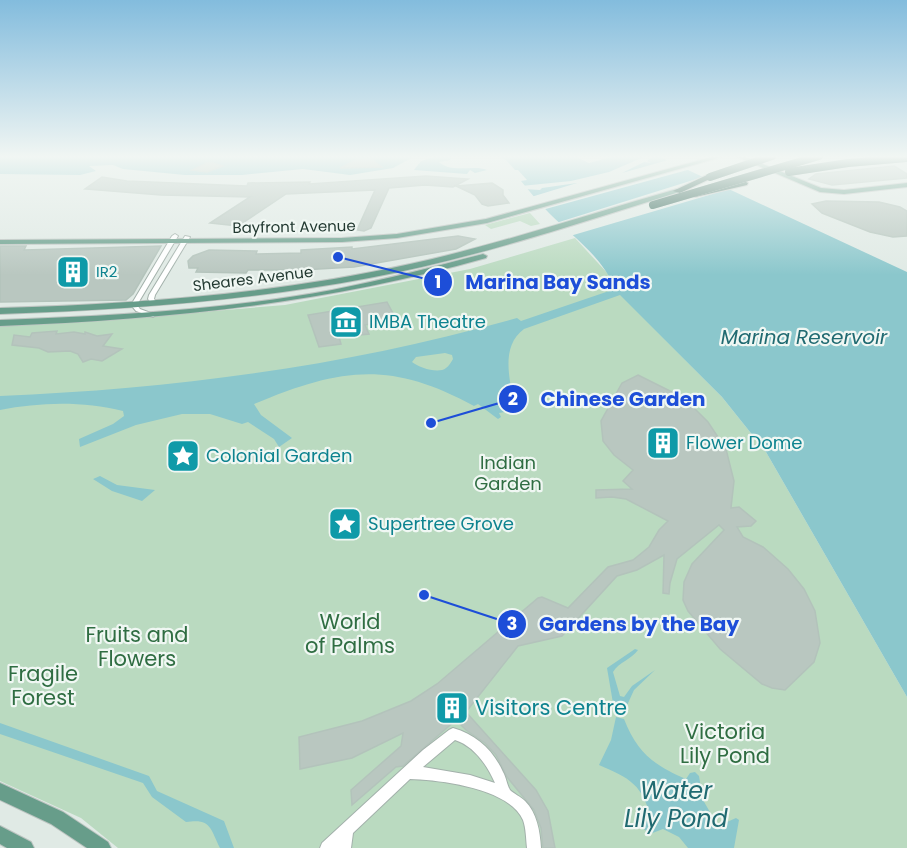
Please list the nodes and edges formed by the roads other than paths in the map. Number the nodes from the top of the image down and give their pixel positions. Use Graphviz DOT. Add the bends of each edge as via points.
graph roads {
  1 [pos="569,196"];
  2 [pos="663,196"];
  3 [pos="688,196"];
  4 [pos="695,196"];
  5 [pos="653,206"];
  6 [pos="0,237"];
  7 [pos="173,240"];
  8 [pos="185,240"];
  9 [pos="0,242"];
  10 [pos="489,251"];
  11 [pos="155,304"];
  12 [pos="134,305"];
  13 [pos="0,311"];
  14 [pos="153,315"];
  15 [pos="0,323"];
  16 [pos="408,772"];
  17 [pos="0,791"];
  18 [pos="505,792"];
  19 [pos="347,830"];
  20 [pos="0,835"];
  21 [pos="26,848"];
  22 [pos="102,848"];
  23 [pos="327,848"];
  24 [pos="344,848"];
  25 [pos="534,848"];
  1 -- 8 [label="main road, Bayfront Avenue" via="441,231 359,240"];
  2 -- 10 [label="main road, Sheares Avenue"];
  3 -- 5 [label="highway, bridge"];
  4 -- 5 [label="highway, bridge"];
  5 -- 10 [label="main road, Sheares Avenue"];
  6 -- 7 [label="main road, Bayfront Avenue"];
  7 -- 8 [label="main road, Bayfront Avenue"];
  7 -- 9 [label="main road, Bayfront Avenue"];
  7 -- 12 [label="street"];
  8 -- 11 [label="street" via="152,295"];
  10 -- 11 [label="main road, Sheares Avenue" via="337,282"];
  10 -- 14 [label="main road, Sheares Avenue" via="378,283"];
  11 -- 12 [label="main road, Sheares Avenue"];
  12 -- 13 [label="main road, Sheares Avenue"];
  12 -- 14 [label="street"];
  14 -- 15 [label="main road, Sheares Avenue"];
  16 -- 18 [label="street"];
  16 -- 18 [label="street" via="447,736 457,735 490,761"];
  16 -- 19 [label="street"];
  17 -- 22 [label="main road" via="57,818"];
  18 -- 25 [label="street" via="528,816"];
  19 -- 23 [label="street"];
  19 -- 24 [label="street"];
  20 -- 21 [label="main road"];
}
